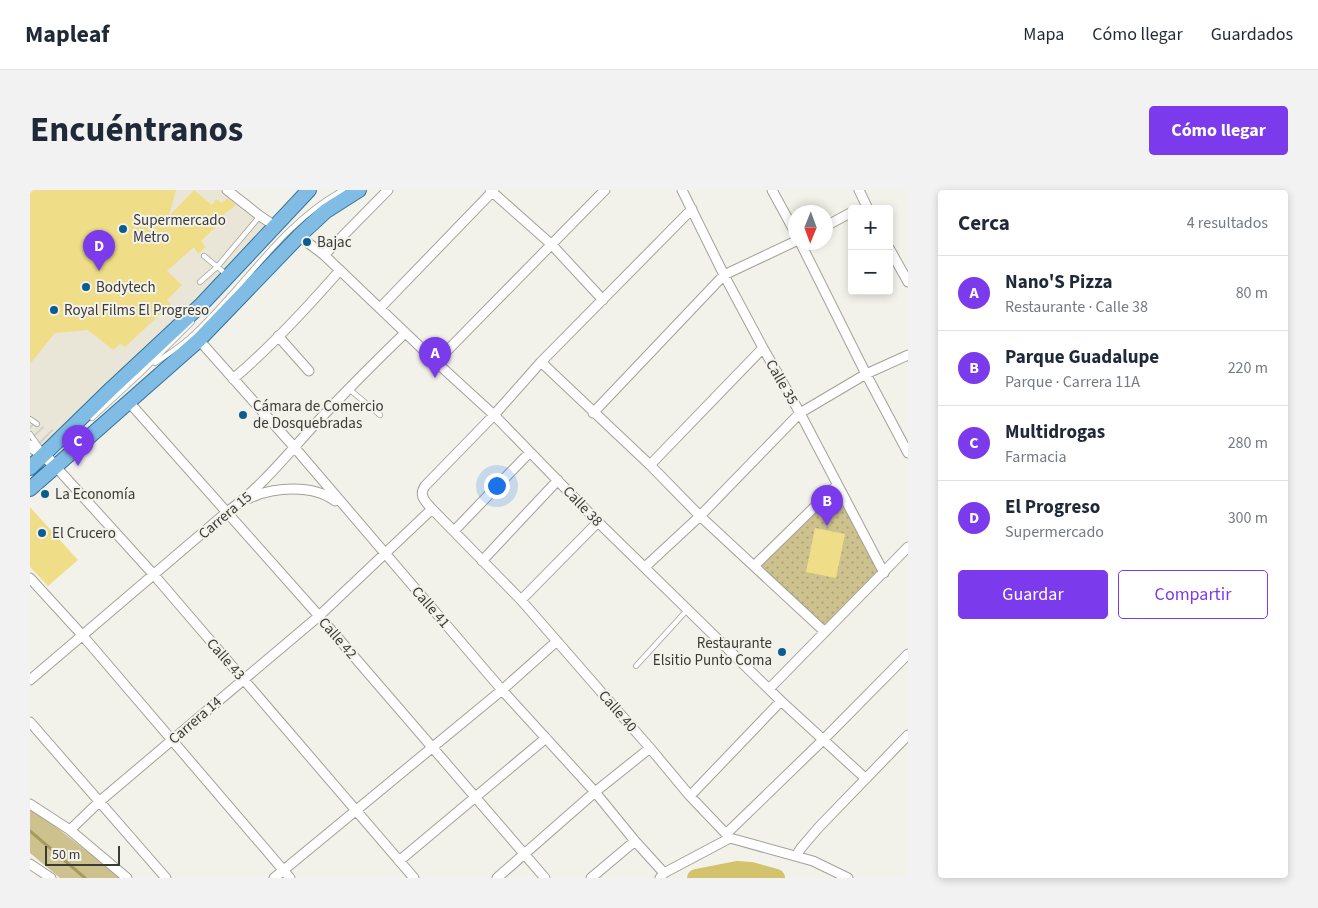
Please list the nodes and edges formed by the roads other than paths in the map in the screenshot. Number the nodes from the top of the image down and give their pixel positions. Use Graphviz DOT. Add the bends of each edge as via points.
graph roads {
  1 [pos="227,190"];
  2 [pos="309,190"];
  3 [pos="317,190"];
  4 [pos="343,190"];
  5 [pos="358,190"];
  6 [pos="388,190"];
  7 [pos="604,190"];
  8 [pos="682,190"];
  9 [pos="772,190"];
  10 [pos="859,190"];
  11 [pos="492,191"];
  12 [pos="863,205"];
  13 [pos="692,209"];
  14 [pos="848,214"];
  15 [pos="260,216"];
  16 [pos="788,219"];
  17 [pos="833,222"];
  18 [pos="276,226"];
  19 [pos="299,236"];
  20 [pos="552,245"];
  21 [pos="788,245"];
  22 [pos="804,250"];
  23 [pos="890,250"];
  24 [pos="324,254"];
  25 [pos="204,256"];
  26 [pos="217,267"];
  27 [pos="340,270"];
  28 [pos="724,275"];
  29 [pos="229,276"];
  30 [pos="200,282"];
  31 [pos="908,282"];
  32 [pos="602,300"];
  33 [pos="380,308"];
  34 [pos="200,314"];
  35 [pos="193,321"];
  36 [pos="405,332"];
  37 [pos="278,336"];
  38 [pos="199,340"];
  39 [pos="763,348"];
  40 [pos="908,355"];
  41 [pos="436,362"];
  42 [pos="541,362"];
  43 [pos="309,371"];
  44 [pos="141,373"];
  45 [pos="866,374"];
  46 [pos="233,379"];
  47 [pos="349,389"];
  48 [pos="128,401"];
  49 [pos="800,412"];
  50 [pos="593,413"];
  51 [pos="380,415"];
  52 [pos="494,415"];
  53 [pos="92,418"];
  54 [pos="30,419"];
  55 [pos="37,424"];
  56 [pos="30,434"];
  57 [pos="30,446"];
  58 [pos="295,448"];
  59 [pos="530,452"];
  60 [pos="908,453"];
  61 [pos="45,456"];
  62 [pos="650,465"];
  63 [pos="56,467"];
  64 [pos="30,468"];
  65 [pos="30,475"];
  66 [pos="558,480"];
  67 [pos="837,486"];
  68 [pos="30,489"];
  69 [pos="242,501"];
  70 [pos="432,509"];
  71 [pos="227,512"];
  72 [pos="348,512"];
  73 [pos="700,516"];
  74 [pos="598,522"];
  75 [pos="454,531"];
  76 [pos="908,547"];
  77 [pos="384,554"];
  78 [pos="482,561"];
  79 [pos="754,566"];
  80 [pos="645,567"];
  81 [pos="884,574"];
  82 [pos="154,576"];
  83 [pos="30,578"];
  84 [pos="521,600"];
  85 [pos="688,609"];
  86 [pos="319,616"];
  87 [pos="825,632"];
  88 [pos="83,636"];
  89 [pos="556,640"];
  90 [pos="908,654"];
  91 [pos="636,666"];
  92 [pos="243,679"];
  93 [pos="30,680"];
  94 [pos="769,689"];
  95 [pos="502,690"];
  96 [pos="781,702"];
  97 [pos="30,722"];
  98 [pos="908,735"];
  99 [pos="546,738"];
  100 [pos="823,740"];
  101 [pos="171,741"];
  102 [pos="432,747"];
  103 [pos="650,748"];
  104 [pos="865,778"];
  105 [pos="595,792"];
  106 [pos="690,796"];
  107 [pos="475,797"];
  108 [pos="100,801"];
  109 [pos="30,804"];
  110 [pos="354,810"];
  111 [pos="70,830"];
  112 [pos="728,836"];
  113 [pos="635,841"];
  114 [pos="524,854"];
  115 [pos="796,856"];
  116 [pos="399,860"];
  117 [pos="30,864"];
  118 [pos="283,870"];
  119 [pos="662,876"];
  120 [pos="48,877"];
  121 [pos="127,878"];
  122 [pos="166,878"];
  123 [pos="274,878"];
  124 [pos="290,878"];
  125 [pos="414,878"];
  126 [pos="497,878"];
  127 [pos="545,878"];
  128 [pos="591,878"];
  129 [pos="848,878"];
  1 -- 15 [label="street"];
  2 -- 18 [label="main road"];
  3 -- 34 [label="lane"];
  4 -- 44 [label="lane" via="325,200 285,236 194,334"];
  5 -- 19 [label="main road" via="326,211"];
  6 -- 24 [label="street"];
  7 -- 20 [label="street"];
  8 -- 13 [label="street, Calle 35"];
  9 -- 16 [label="street"];
  10 -- 12 [label="street"];
  11 -- 20 [label="street"];
  11 -- 33 [label="street"];
  13 -- 28 [label="street, Calle 35"];
  13 -- 32 [label="street"];
  14 -- 17 [label="street"];
  15 -- 18 [label="street"];
  15 -- 26 [label="lane"];
  18 -- 29 [label="main road"];
  19 -- 24 [label="street, Calle 38"];
  19 -- 38 [label="main road"];
  20 -- 32 [label="street"];
  20 -- 41 [label="street"];
  21 -- 28 [label="street"];
  22 -- 45 [label="street"];
  23 -- 31 [label="street"];
  24 -- 27 [label="street, Calle 38"];
  25 -- 26 [label="lane"];
  26 -- 29 [label="lane"];
  26 -- 30 [label="lane"];
  27 -- 33 [label="street, Calle 38"];
  27 -- 37 [label="street"];
  28 -- 39 [label="street, Calle 35"];
  28 -- 50 [label="street"];
  29 -- 61 [label="main road"];
  32 -- 42 [label="street"];
  33 -- 36 [label="street, Calle 38"];
  35 -- 44 [label="lane"];
  36 -- 41 [label="street, Calle 38"];
  36 -- 47 [label="street, Carrera 15"];
  37 -- 43 [label="street"];
  37 -- 46 [label="street"];
  38 -- 46 [label="street, Calle 41"];
  38 -- 48 [label="main road"];
  39 -- 49 [label="street, Calle 35"];
  39 -- 62 [label="street"];
  40 -- 45 [label="street"];
  41 -- 52 [label="street, Calle 38"];
  42 -- 50 [label="street"];
  42 -- 52 [label="street"];
  44 -- 53 [label="lane"];
  45 -- 49 [label="street"];
  45 -- 60 [label="street"];
  46 -- 58 [label="street, Calle 41"];
  47 -- 51 [label="lane"];
  47 -- 58 [label="street, Carrera 15"];
  48 -- 63 [label="main road"];
  48 -- 71 [label="street, Calle 42"];
  49 -- 67 [label="street, Calle 35"];
  49 -- 73 [label="street"];
  50 -- 62 [label="street"];
  52 -- 59 [label="street, Calle 38"];
  52 -- 70 [label="street, Calle 40" via="424,486 424,500"];
  54 -- 55 [label="lane"];
  56 -- 61 [label="lane"];
  57 -- 61 [label="street, Calle 43"];
  58 -- 69 [label="street, Carrera 15"];
  58 -- 72 [label="street, Calle 41"];
  59 -- 66 [label="street, Calle 38"];
  59 -- 75 [label="street"];
  61 -- 63 [label="street, Calle 43"];
  61 -- 64 [label="main road"];
  61 -- 65 [label="main road"];
  62 -- 73 [label="street"];
  63 -- 68 [label="main road"];
  63 -- 82 [label="street, Calle 43"];
  66 -- 74 [label="street, Calle 38"];
  66 -- 78 [label="street"];
  67 -- 79 [label="street"];
  67 -- 81 [label="street, Calle 35"];
  69 -- 71 [label="street, Carrera 15"];
  69 -- 72 [label="street" via="260,493 296,489 329,497"];
  70 -- 75 [label="street, Calle 40"];
  70 -- 77 [label="street, Carrera 14"];
  71 -- 82 [label="street, Carrera 15"];
  71 -- 86 [label="street, Calle 42"];
  72 -- 77 [label="street, Calle 41"];
  73 -- 79 [label="street"];
  73 -- 80 [label="street"];
  74 -- 80 [label="street, Calle 38"];
  74 -- 84 [label="street"];
  75 -- 78 [label="street, Calle 40"];
  76 -- 81 [label="street"];
  77 -- 86 [label="street, Carrera 14"];
  77 -- 95 [label="street, Calle 41"];
  78 -- 84 [label="street, Calle 40"];
  79 -- 87 [label="street"];
  80 -- 85 [label="street, Calle 38"];
  81 -- 87 [label="street"];
  82 -- 88 [label="street, Carrera 15"];
  82 -- 92 [label="street, Calle 43"];
  83 -- 88 [label="street"];
  84 -- 89 [label="street, Calle 40"];
  85 -- 91 [label="lane"];
  85 -- 94 [label="street, Calle 38"];
  86 -- 92 [label="street, Carrera 14"];
  86 -- 102 [label="street, Calle 42"];
  87 -- 94 [label="street"];
  88 -- 93 [label="street, Carrera 15"];
  88 -- 101 [label="street"];
  89 -- 95 [label="street"];
  89 -- 103 [label="street, Calle 40"];
  90 -- 100 [label="street"];
  92 -- 101 [label="street, Carrera 14"];
  92 -- 110 [label="street, Calle 43"];
  94 -- 96 [label="street, Calle 38"];
  95 -- 99 [label="street, Calle 41"];
  95 -- 102 [label="street"];
  96 -- 100 [label="street, Calle 38"];
  96 -- 106 [label="street"];
  97 -- 108 [label="street"];
  98 -- 104 [label="street"];
  99 -- 105 [label="street, Calle 41"];
  99 -- 107 [label="street"];
  100 -- 104 [label="street, Calle 38"];
  100 -- 112 [label="street"];
  101 -- 108 [label="street, Carrera 14"];
  101 -- 118 [label="street"];
  102 -- 107 [label="street, Calle 42"];
  102 -- 110 [label="street"];
  103 -- 105 [label="street"];
  103 -- 106 [label="street, Calle 40"];
  104 -- 115 [label="street"];
  105 -- 113 [label="street, Calle 41"];
  105 -- 114 [label="street"];
  106 -- 112 [label="street, Calle 40"];
  107 -- 114 [label="street, Calle 42"];
  107 -- 116 [label="street"];
  108 -- 111 [label="street, Carrera 14"];
  108 -- 122 [label="street"];
  109 -- 111 [label="street"];
  110 -- 116 [label="street, Calle 43"];
  110 -- 118 [label="street"];
  111 -- 121 [label="street"];
  112 -- 115 [label="street"];
  112 -- 119 [label="street"];
  113 -- 119 [label="street, Calle 41"];
  113 -- 128 [label="street"];
  114 -- 126 [label="street"];
  114 -- 127 [label="street, Calle 42"];
  115 -- 129 [label="street"];
  116 -- 125 [label="street, Calle 43"];
  117 -- 120 [label="street"];
  118 -- 123 [label="street"];
  118 -- 124 [label="street"];
}
